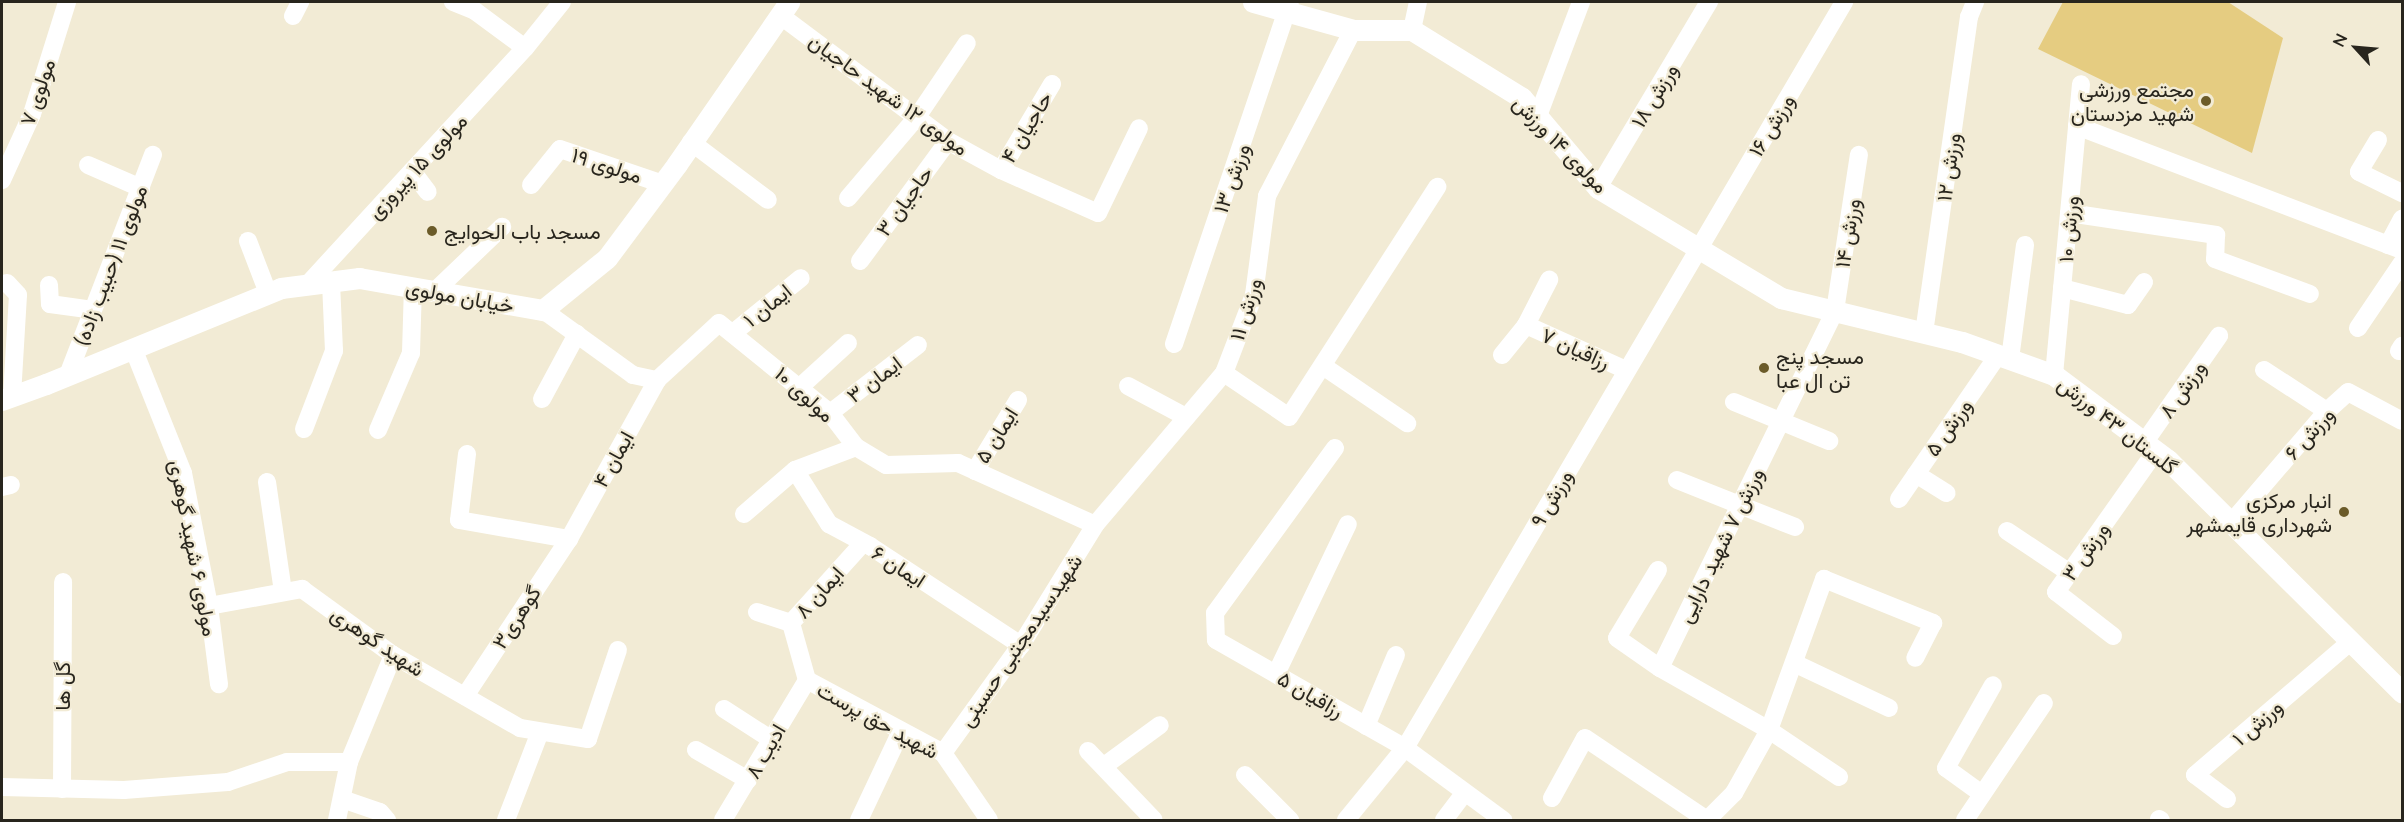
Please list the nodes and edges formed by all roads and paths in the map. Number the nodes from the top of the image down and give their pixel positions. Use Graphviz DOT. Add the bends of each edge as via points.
graph roads {
  1 [pos="67,2"];
  2 [pos="453,2"];
  3 [pos="562,2"];
  4 [pos="1253,2"];
  5 [pos="1418,2"];
  6 [pos="1581,2"];
  7 [pos="1709,2"];
  8 [pos="1844,2"];
  9 [pos="1975,2"];
  10 [pos="1289,7"];
  11 [pos="785,9"];
  12 [pos="1353,30"];
  13 [pos="1412,30"];
  14 [pos="967,43"];
  15 [pos="525,48"];
  16 [pos="1052,84"];
  17 [pos="2081,84"];
  18 [pos="1538,116"];
  19 [pos="916,117"];
  20 [pos="2077,126"];
  21 [pos="1139,128"];
  22 [pos="2378,140"];
  23 [pos="948,141"];
  24 [pos="692,142"];
  25 [pos="153,155"];
  26 [pos="1858,155"];
  27 [pos="88,165"];
  28 [pos="1001,170"];
  29 [pos="412,171"];
  30 [pos="2,180"];
  31 [pos="663,184"];
  32 [pos="531,185"];
  33 [pos="1437,187"];
  34 [pos="141,188"];
  35 [pos="1598,188"];
  36 [pos="428,192"];
  37 [pos="2403,193"];
  38 [pos="848,198"];
  39 [pos="768,200"];
  40 [pos="2069,213"];
  41 [pos="2403,219"];
  42 [pos="501,227"];
  43 [pos="248,241"];
  44 [pos="2025,245"];
  45 [pos="1697,248"];
  46 [pos="2395,248"];
  47 [pos="860,261"];
  48 [pos="2403,263"];
  49 [pos="801,278"];
  50 [pos="1549,280"];
  51 [pos="331,281"];
  52 [pos="2144,282"];
  53 [pos="7,283"];
  54 [pos="308,284"];
  55 [pos="49,285"];
  56 [pos="413,287"];
  57 [pos="2062,288"];
  58 [pos="435,291"];
  59 [pos="268,293"];
  60 [pos="2310,294"];
  61 [pos="93,310"];
  62 [pos="543,310"];
  63 [pos="1835,311"];
  64 [pos="1526,325"];
  65 [pos="2358,328"];
  66 [pos="733,333"];
  67 [pos="1924,333"];
  68 [pos="577,334"];
  69 [pos="2219,336"];
  70 [pos="848,344"];
  71 [pos="1174,344"];
  72 [pos="918,345"];
  73 [pos="133,348"];
  74 [pos="1502,355"];
  75 [pos="2004,357"];
  76 [pos="1323,366"];
  77 [pos="1626,370"];
  78 [pos="2264,370"];
  79 [pos="1224,373"];
  80 [pos="68,375"];
  81 [pos="2054,375"];
  82 [pos="657,380"];
  83 [pos="1128,386"];
  84 [pos="800,387"];
  85 [pos="7,398"];
  86 [pos="542,399"];
  87 [pos="1018,400"];
  88 [pos="1734,402"];
  89 [pos="2327,411"];
  90 [pos="830,413"];
  91 [pos="1186,417"];
  92 [pos="1780,420"];
  93 [pos="2403,421"];
  94 [pos="1407,423"];
  95 [pos="304,429"];
  96 [pos="378,430"];
  97 [pos="1829,441"];
  98 [pos="856,447"];
  99 [pos="2150,447"];
  100 [pos="1335,448"];
  101 [pos="467,454"];
  102 [pos="795,470"];
  103 [pos="975,471"];
  104 [pos="1916,474"];
  105 [pos="1677,480"];
  106 [pos="267,482"];
  107 [pos="1946,493"];
  108 [pos="1899,499"];
  109 [pos="1740,506"];
  110 [pos="744,514"];
  111 [pos="2231,523"];
  112 [pos="1348,524"];
  113 [pos="1095,525"];
  114 [pos="1795,527"];
  115 [pos="2007,531"];
  116 [pos="569,539"];
  117 [pos="863,543"];
  118 [pos="1658,570"];
  119 [pos="2070,573"];
  120 [pos="63,582"];
  121 [pos="283,592"];
  122 [pos="209,606"];
  123 [pos="757,612"];
  124 [pos="791,623"];
  125 [pos="2113,636"];
  126 [pos="2349,642"];
  127 [pos="1021,645"];
  128 [pos="618,650"];
  129 [pos="393,655"];
  130 [pos="1396,655"];
  131 [pos="1915,658"];
  132 [pos="1794,663"];
  133 [pos="1660,668"];
  134 [pos="1276,674"];
  135 [pos="807,680"];
  136 [pos="219,684"];
  137 [pos="1993,685"];
  138 [pos="2403,692"];
  139 [pos="465,696"];
  140 [pos="2044,703"];
  141 [pos="1889,708"];
  142 [pos="724,709"];
  143 [pos="1161,725"];
  144 [pos="1366,726"];
  145 [pos="1769,730"];
  146 [pos="901,731"];
  147 [pos="540,732"];
  148 [pos="772,740"];
  149 [pos="1405,748"];
  150 [pos="696,750"];
  151 [pos="1088,751"];
  152 [pos="943,753"];
  153 [pos="349,762"];
  154 [pos="1104,766"];
  155 [pos="1245,776"];
  156 [pos="1839,777"];
  157 [pos="748,780"];
  158 [pos="2,787"];
  159 [pos="62,789"];
  160 [pos="1464,793"];
  161 [pos="1982,794"];
  162 [pos="1552,798"];
  163 [pos="342,799"];
  164 [pos="2227,799"];
  165 [pos="983,818"];
  166 [pos="337,820"];
  167 [pos="387,820"];
  168 [pos="506,820"];
  169 [pos="723,820"];
  170 [pos="859,820"];
  171 [pos="1154,820"];
  172 [pos="1290,820"];
  173 [pos="1346,820"];
  174 [pos="1444,820"];
  175 [pos="1503,820"];
  176 [pos="1707,820"];
  177 [pos="1965,820"];
  1 -- 30 [label="street, مولوی ۷" via="32,114"];
  2 -- 15 [label="street" via="475,11"];
  3 -- 15 [label="street, مولوی ۱۵ پیروزی"];
  4 -- 10 [label="street"];
  5 -- 13 [label="street"];
  6 -- 18 [label="street"];
  7 -- 35 [label="street, ورزش ۱۸"];
  8 -- 45 [label="street, ورزش ۱۶"];
  9 -- 67 [label="street, ورزش ۱۲" via="1969,17"];
  10 -- 12 [label="street"];
  10 -- 71 [label="street, ورزش ۱۳"];
  11 -- 19 [label="street, مولوی ۱۲ شهید حاجیان"];
  11 -- 24 [label="street, خیابان مولوی"];
  12 -- 13 [label="street"];
  12 -- 79 [label="street, ورزش ۱۱" via="1267,196 1254,295"];
  13 -- 18 [label="street, مولوی ۱۴ ورزش" via="1522,98"];
  14 -- 19 [label="street"];
  15 -- 29 [label="street, مولوی ۱۵ پیروزی"];
  16 -- 28 [label="street, حاجیان ۴"];
  17 -- 20 [label="street, ورزش ۱۰"];
  18 -- 35 [label="street, مولوی ۱۴ ورزش"];
  19 -- 23 [label="street, مولوی ۱۲ شهید حاجیان"];
  19 -- 38 [label="street"];
  20 -- 40 [label="street, ورزش ۱۰"];
  20 -- 46 [label="street"];
  21 -- 28 [label="street, مولوی ۱۲ شهید حاجیان" via="1098,213"];
  22 -- 37 [label="street" via="2359,172"];
  23 -- 28 [label="street, مولوی ۱۲ شهید حاجیان"];
  23 -- 47 [label="street, حاجیان ۳"];
  24 -- 31 [label="street, خیابان مولوی"];
  24 -- 39 [label="street"];
  25 -- 34 [label="street, مولوی ۱۱ (حبیب زاده)"];
  26 -- 63 [label="street, ورزش ۱۴"];
  27 -- 34 [label="street"];
  29 -- 36 [label="street"];
  29 -- 54 [label="street, مولوی ۱۵ پیروزی"];
  31 -- 32 [label="street, مولوی ۱۹" via="560,149"];
  31 -- 62 [label="street, خیابان مولوی" via="607,258"];
  33 -- 76 [label="street"];
  34 -- 61 [label="street, مولوی ۱۱ (حبیب زاده)"];
  35 -- 45 [label="street, مولوی ۱۴ ورزش"];
  40 -- 57 [label="street, ورزش ۱۰"];
  40 -- 60 [label="street" via="2216,235 2215,259"];
  41 -- 46 [label="street"];
  42 -- 58 [label="street"];
  43 -- 59 [label="street"];
  44 -- 75 [label="street"];
  45 -- 63 [label="street, گلستان ۴۳ ورزش" via="1781,298"];
  45 -- 77 [label="street, ورزش ۹"];
  48 -- 65 [label="street"];
  49 -- 66 [label="street, ایمان ۱"];
  50 -- 64 [label="street"];
  51 -- 54 [label="street, خیابان مولوی"];
  51 -- 56 [label="street, خیابان مولوی" via="359,278"];
  51 -- 95 [label="street" via="334,351"];
  52 -- 57 [label="street" via="2128,305"];
  53 -- 85 [label="street" via="18,295"];
  54 -- 59 [label="street, خیابان مولوی"];
  55 -- 61 [label="street" via="50,304"];
  56 -- 58 [label="street, خیابان مولوی"];
  56 -- 96 [label="street" via="411,352"];
  57 -- 81 [label="street, ورزش ۱۰"];
  58 -- 62 [label="street, خیابان مولوی"];
  59 -- 73 [label="street, خیابان مولوی"];
  61 -- 80 [label="street, مولوی ۱۱ (حبیب زاده)"];
  62 -- 68 [label="street"];
  63 -- 67 [label="street, گلستان ۴۳ ورزش"];
  63 -- 92 [label="street, ورزش ۷ شهید دارایی"];
  64 -- 74 [label="street"];
  64 -- 77 [label="street, رزاقیان ۷"];
  66 -- 82 [label="street" via="719,323"];
  66 -- 84 [label="street, مولوی ۱۰"];
  67 -- 75 [label="street, گلستان ۴۳ ورزش"];
  68 -- 82 [label="street" via="633,375"];
  68 -- 86 [label="street"];
  69 -- 99 [label="street, ورزش ۸"];
  70 -- 84 [label="street"];
  72 -- 90 [label="street, ایمان ۳"];
  73 -- 80 [label="street, خیابان مولوی"];
  73 -- 122 [label="street, مولوی ۶ شهید گوهری" via="183,473"];
  75 -- 81 [label="street, گلستان ۴۳ ورزش"];
  75 -- 104 [label="street, ورزش ۵"];
  76 -- 79 [label="street" via="1289,417"];
  76 -- 94 [label="street"];
  77 -- 149 [label="street, ورزش ۹"];
  78 -- 89 [label="street"];
  79 -- 91 [label="street, ورزش ۱۱"];
  80 -- 85 [label="street, خیابان مولوی"];
  81 -- 99 [label="street, گلستان ۴۳ ورزش"];
  82 -- 116 [label="street, ایمان ۴"];
  83 -- 91 [label="street"];
  84 -- 90 [label="street, مولوی ۱۰"];
  87 -- 103 [label="street, ایمان ۵"];
  88 -- 92 [label="street"];
  89 -- 93 [label="street, ورزش ۶" via="2348,392"];
  89 -- 111 [label="street, ورزش ۶"];
  90 -- 98 [label="street, مولوی ۱۰"];
  91 -- 113 [label="street, ورزش ۱۱"];
  92 -- 97 [label="street"];
  92 -- 109 [label="street, ورزش ۷ شهید دارایی"];
  98 -- 102 [label="street"];
  98 -- 103 [label="street, مولوی ۱۰" via="886,465 957,463"];
  99 -- 111 [label="street, گلستان ۴۳ ورزش"];
  99 -- 119 [label="street, ورزش ۳"];
  100 -- 134 [label="street, رزاقیان ۵" via="1215,613 1216,640"];
  101 -- 116 [label="street" via="459,520"];
  102 -- 110 [label="street"];
  102 -- 117 [label="street, ایمان ۶" via="829,524"];
  103 -- 113 [label="street, مولوی ۱۰"];
  104 -- 107 [label="street"];
  104 -- 108 [label="street, ورزش ۵"];
  105 -- 109 [label="street"];
  106 -- 121 [label="street"];
  109 -- 114 [label="street"];
  109 -- 133 [label="street, ورزش ۷ شهید دارایی"];
  111 -- 126 [label="street, گلستان ۴۳ ورزش"];
  112 -- 134 [label="street"];
  113 -- 127 [label="street, شهیدسیدمجتبی حسینی"];
  115 -- 119 [label="street"];
  116 -- 139 [label="street, گوهری۳"];
  117 -- 124 [label="street, ایمان ۸"];
  117 -- 127 [label="street, ایمان ۶"];
  118 -- 133 [label="street" via="1617,638"];
  119 -- 125 [label="street, ورزش ۳" via="2056,592"];
  120 -- 159 [label="street, گل ها"];
  121 -- 122 [label="street, شهید گوهری"];
  121 -- 129 [label="street, شهید گوهری" via="302,589"];
  122 -- 136 [label="street, مولوی ۶ شهید گوهری"];
  123 -- 124 [label="street"];
  124 -- 135 [label="street, ایمان ۸"];
  126 -- 138 [label="street, گلستان ۴۳ ورزش"];
  126 -- 164 [label="street, ورزش ۱" via="2195,775"];
  127 -- 152 [label="street, شهیدسیدمجتبی حسینی"];
  128 -- 147 [label="street, شهید گوهری" via="588,739"];
  129 -- 139 [label="street, شهید گوهری"];
  129 -- 153 [label="street"];
  130 -- 144 [label="street"];
  131 -- 132 [label="street" via="1933,623 1824,579"];
  132 -- 141 [label="street"];
  132 -- 145 [label="street"];
  133 -- 145 [label="street"];
  134 -- 144 [label="street, رزاقیان ۵"];
  135 -- 146 [label="street, شهید حق پرست"];
  135 -- 148 [label="street, ادیب ۸"];
  137 -- 161 [label="street" via="1946,768"];
  139 -- 147 [label="street, شهید گوهری" via="520,728"];
  140 -- 161 [label="street"];
  142 -- 148 [label="street"];
  143 -- 154 [label="street"];
  144 -- 149 [label="street, رزاقیان ۵"];
  145 -- 156 [label="street"];
  145 -- 176 [label="street" via="1734,792"];
  146 -- 152 [label="street, شهید حق پرست"];
  146 -- 170 [label="street"];
  147 -- 168 [label="street"];
  148 -- 157 [label="street, ادیب ۸"];
  149 -- 160 [label="street, رزاقیان ۵"];
  149 -- 173 [label="street, ورزش ۹"];
  150 -- 157 [label="street"];
  151 -- 154 [label="street"];
  152 -- 165 [label="street, شهید حق پرست"];
  153 -- 159 [label="street" via="287,762 228,782 124,790"];
  153 -- 163 [label="street"];
  154 -- 171 [label="street"];
  155 -- 172 [label="street"];
  157 -- 169 [label="street, ادیب ۸"];
  158 -- 159 [label="street"];
  160 -- 174 [label="street"];
  160 -- 175 [label="street, رزاقیان ۵"];
  161 -- 177 [label="street"];
  162 -- 176 [label="street" via="1586,738"];
  163 -- 166 [label="street"];
  163 -- 167 [label="street" via="380,812"];
}
